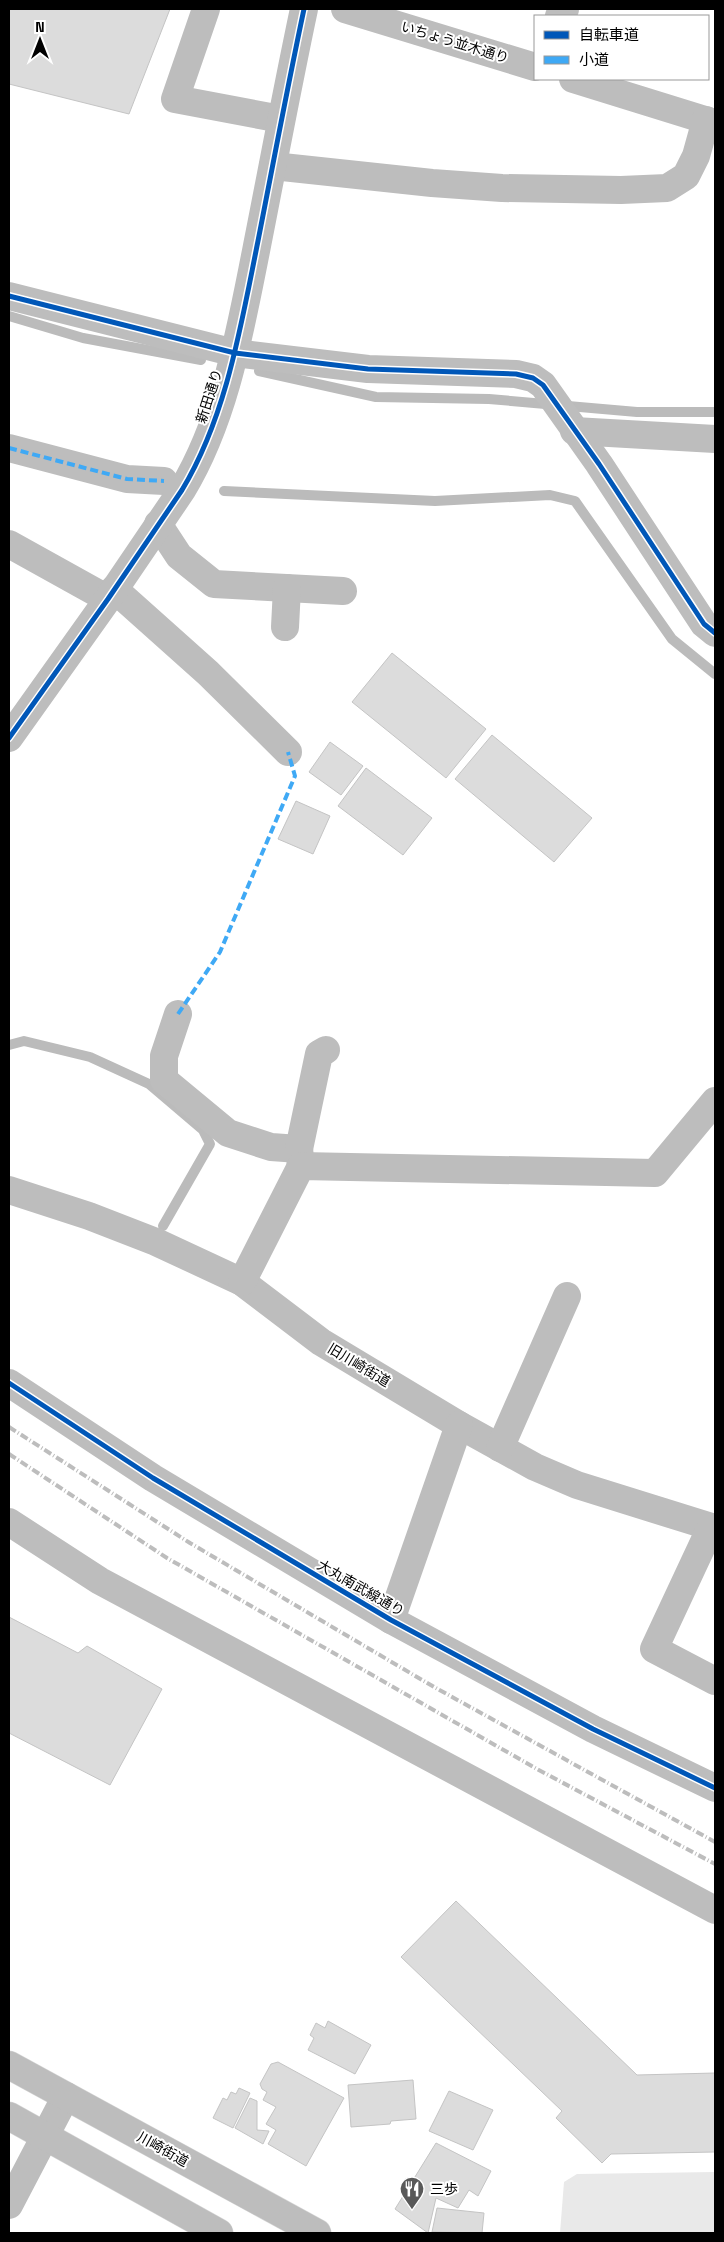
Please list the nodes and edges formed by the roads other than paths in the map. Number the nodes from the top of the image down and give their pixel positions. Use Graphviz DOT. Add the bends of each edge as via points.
graph roads {
  1 [pos="206,9"];
  2 [pos="304,9"];
  3 [pos="346,9"];
  4 [pos="534,67"];
  5 [pos="576,80"];
  6 [pos="281,119"];
  7 [pos="711,122"];
  8 [pos="273,166"];
  9 [pos="9,296"];
  10 [pos="235,353"];
  11 [pos="568,422"];
  12 [pos="715,439"];
  13 [pos="9,448"];
  14 [pos="164,481"];
  15 [pos="158,524"];
  16 [pos="9,544"];
  17 [pos="287,588"];
  18 [pos="343,591"];
  19 [pos="111,594"];
  20 [pos="285,627"];
  21 [pos="715,633"];
  22 [pos="9,738"];
  23 [pos="288,752"];
  24 [pos="178,1014"];
  25 [pos="326,1050"];
  26 [pos="715,1101"];
  27 [pos="300,1158"];
  28 [pos="9,1190"];
  29 [pos="242,1282"];
  30 [pos="567,1296"];
  31 [pos="9,1383"];
  32 [pos="459,1425"];
  33 [pos="500,1448"];
  34 [pos="9,1522"];
  35 [pos="713,1527"];
  36 [pos="391,1620"];
  37 [pos="715,1681"];
  38 [pos="715,1788"];
  39 [pos="715,1910"];
  40 [pos="9,2064"];
  41 [pos="66,2096"];
  42 [pos="9,2116"];
  43 [pos="44,2136"];
  44 [pos="9,2205"];
  45 [pos="219,2233"];
  46 [pos="317,2233"];
  1 -- 6 [label="street" via="175,99"];
  2 -- 6 [label="street, 新田通り"];
  3 -- 4 [label="street, いちょう並木通り"];
  5 -- 7 [label="street"];
  6 -- 8 [label="street, 新田通り"];
  7 -- 8 [label="street" via="686,176 667,188 502,188"];
  8 -- 10 [label="street, 新田通り"];
  9 -- 10 [label="street"];
  10 -- 11 [label="street" via="368,369 516,374 533,378 543,385"];
  10 -- 15 [label="street, 新田通り" via="213,424 192,473"];
  11 -- 12 [label="street"];
  11 -- 21 [label="street" via="704,624"];
  13 -- 14 [label="street" via="126,479"];
  15 -- 17 [label="street" via="179,556 214,584"];
  15 -- 19 [label="street, 新田通り"];
  16 -- 19 [label="street"];
  17 -- 18 [label="street"];
  17 -- 20 [label="street"];
  19 -- 22 [label="street, 新田通り"];
  19 -- 23 [label="street" via="208,673"];
  24 -- 27 [label="street" via="164,1056 164,1080 228,1133"];
  25 -- 27 [label="street" via="319,1054"];
  26 -- 27 [label="street" via="655,1173"];
  27 -- 29 [label="street"];
  28 -- 29 [label="street, 旧川崎街道" via="156,1242"];
  29 -- 32 [label="street, 旧川崎街道" via="321,1342"];
  30 -- 33 [label="street"];
  31 -- 36 [label="street, 大丸南武線通り" via="153,1478"];
  32 -- 33 [label="street, 旧川崎街道"];
  32 -- 36 [label="street"];
  33 -- 35 [label="street, 旧川崎街道" via="577,1485"];
  34 -- 39 [label="street" via="100,1581"];
  35 -- 37 [label="street" via="654,1649"];
  36 -- 38 [label="street, 大丸南武線通り" via="593,1729"];
  40 -- 41 [label="street, 川崎街道"];
  41 -- 43 [label="street"];
  41 -- 46 [label="street, 川崎街道"];
  42 -- 43 [label="street"];
  43 -- 44 [label="street"];
  43 -- 45 [label="street"];
}
